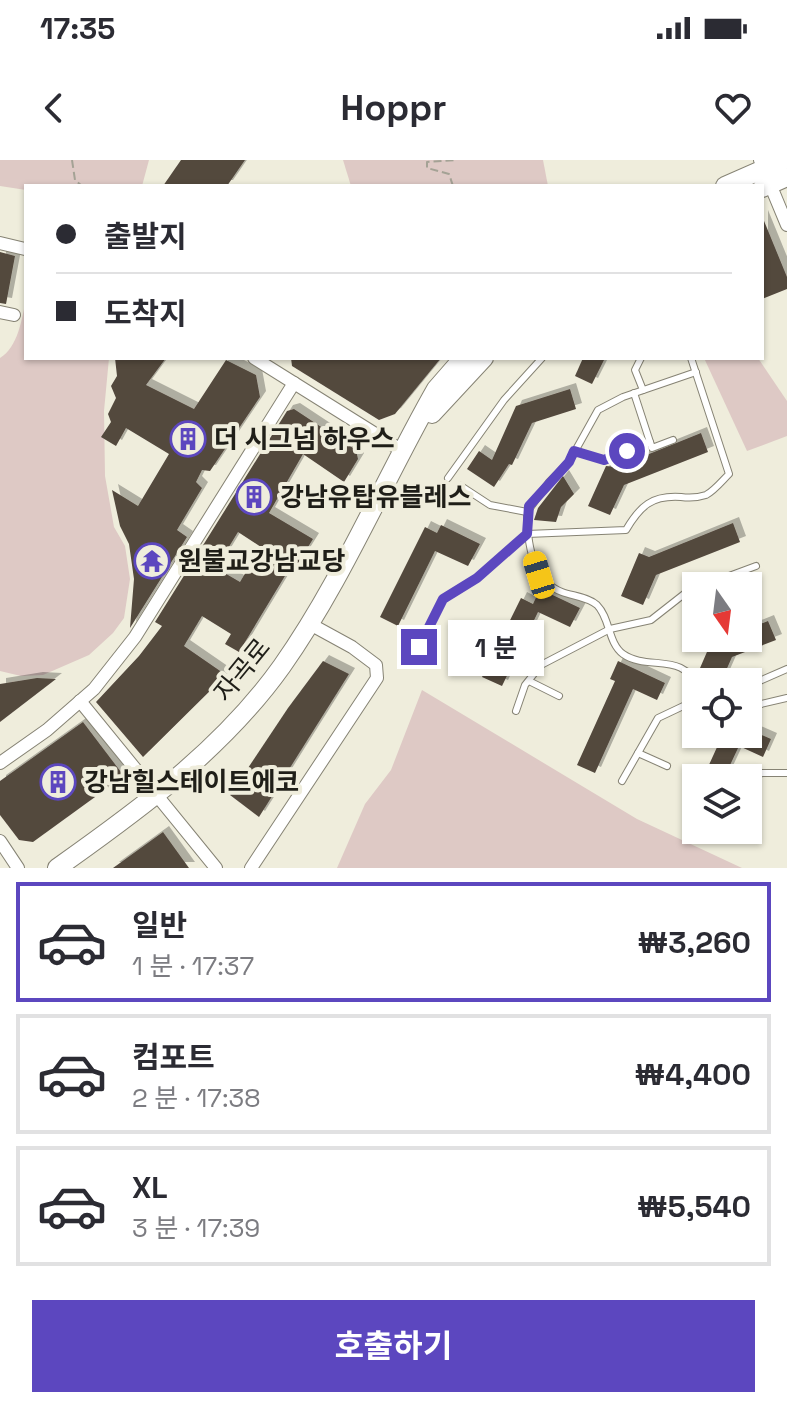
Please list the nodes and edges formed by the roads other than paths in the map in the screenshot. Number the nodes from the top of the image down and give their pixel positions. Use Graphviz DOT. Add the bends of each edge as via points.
graph roads {
  1 [pos="784,160"];
  2 [pos="768,176"];
  3 [pos="734,184"];
  4 [pos="787,225"];
  5 [pos="0,243"];
  6 [pos="24,249"];
  7 [pos="0,312"];
  8 [pos="14,315"];
  9 [pos="257,360"];
  10 [pos="461,360"];
  11 [pos="482,360"];
  12 [pos="540,360"];
  13 [pos="640,360"];
  14 [pos="692,360"];
  15 [pos="696,372"];
  16 [pos="294,383"];
  17 [pos="643,390"];
  18 [pos="634,393"];
  19 [pos="673,440"];
  20 [pos="650,442"];
  21 [pos="401,450"];
  22 [pos="574,451"];
  23 [pos="448,478"];
  24 [pos="461,486"];
  25 [pos="527,512"];
  26 [pos="527,534"];
  27 [pos="756,566"];
  28 [pos="741,572"];
  29 [pos="682,596"];
  30 [pos="310,624"];
  31 [pos="610,629"];
  32 [pos="419,647"];
  33 [pos="682,668"];
  34 [pos="787,669"];
  35 [pos="762,680"];
  36 [pos="529,681"];
  37 [pos="559,696"];
  38 [pos="787,698"];
  39 [pos="80,701"];
  40 [pos="762,704"];
  41 [pos="682,707"];
  42 [pos="516,711"];
  43 [pos="638,753"];
  44 [pos="0,763"];
  45 [pos="667,766"];
  46 [pos="762,773"];
  47 [pos="787,773"];
  48 [pos="622,781"];
  49 [pos="157,795"];
  50 [pos="0,841"];
  51 [pos="18,868"];
  52 [pos="57,868"];
  53 [pos="216,868"];
  54 [pos="251,868"];
  1 -- 2 [label="main road"];
  2 -- 3 [label="main road"];
  2 -- 4 [label="street"];
  5 -- 6 [label="street"];
  7 -- 8 [label="street"];
  9 -- 16 [label="street"];
  10 -- 21 [label="main road, 자곡로" via="436,389"];
  11 -- 21 [label="main road, 자곡로"];
  12 -- 23 [label="lane"];
  13 -- 17 [label="lane" via="635,370"];
  14 -- 15 [label="lane"];
  15 -- 17 [label="lane"];
  15 -- 26 [label="lane" via="729,474 708,494 651,500 626,530"];
  16 -- 21 [label="street"];
  16 -- 39 [label="street" via="135,637"];
  17 -- 18 [label="lane"];
  18 -- 20 [label="lane"];
  18 -- 22 [label="lane" via="598,410"];
  19 -- 20 [label="lane" via="652,448"];
  20 -- 22 [label="lane" via="604,460"];
  21 -- 30 [label="main road, 자곡로"];
  22 -- 25 [label="lane"];
  24 -- 25 [label="lane" via="490,505"];
  25 -- 26 [label="lane"];
  26 -- 31 [label="lane" via="539,575 547,584 598,606"];
  26 -- 32 [label="lane" via="477,578 443,599"];
  27 -- 28 [label="lane"];
  29 -- 31 [label="lane" via="651,620"];
  30 -- 49 [label="main road, 자곡로" via="241,716"];
  30 -- 54 [label="street" via="376,665 377,678"];
  31 -- 33 [label="lane" via="622,654"];
  31 -- 36 [label="lane" via="541,665"];
  34 -- 35 [label="lane"];
  36 -- 37 [label="lane"];
  36 -- 42 [label="lane"];
  38 -- 40 [label="lane"];
  39 -- 44 [label="street"];
  39 -- 49 [label="street"];
  41 -- 43 [label="lane" via="658,718"];
  43 -- 45 [label="lane"];
  43 -- 48 [label="lane"];
  46 -- 47 [label="lane"];
  49 -- 52 [label="main road, 자곡로"];
  49 -- 53 [label="street"];
  50 -- 51 [label="street"];
}
